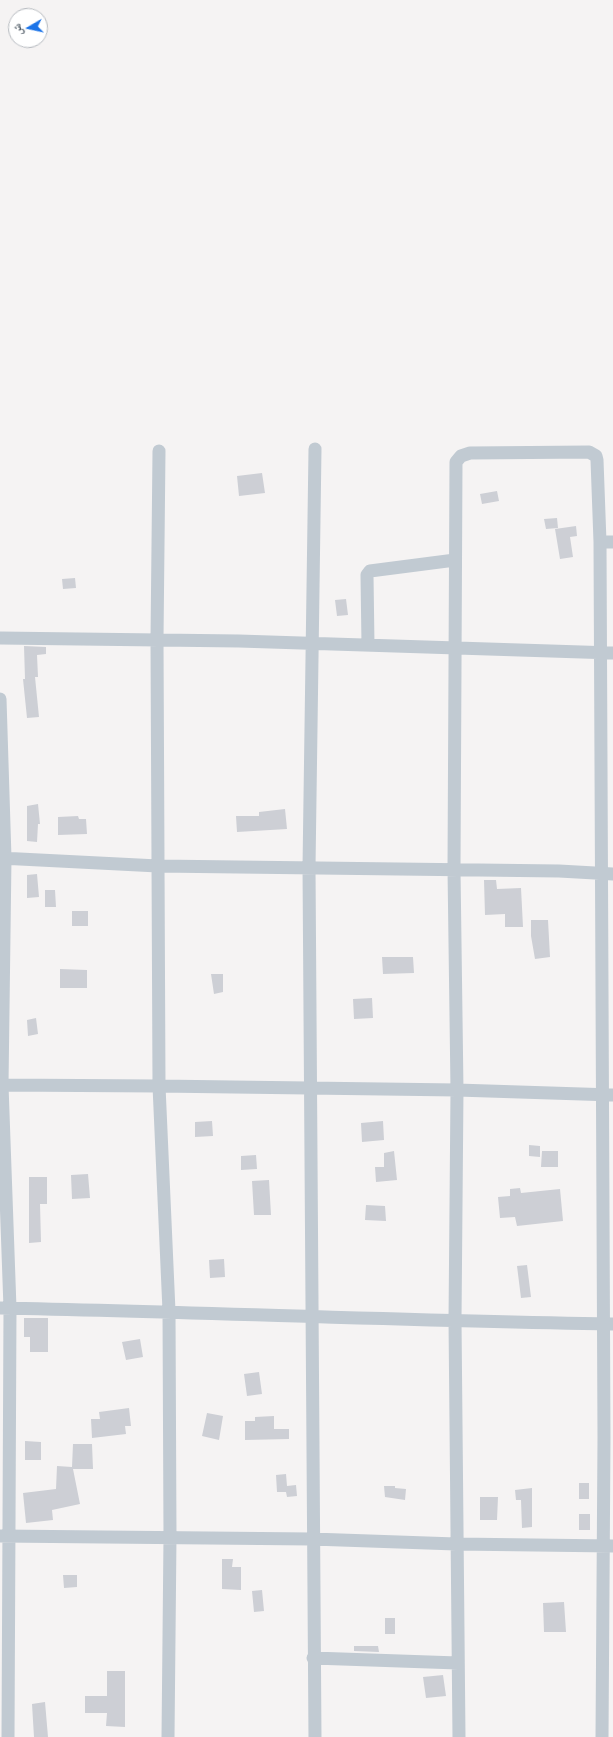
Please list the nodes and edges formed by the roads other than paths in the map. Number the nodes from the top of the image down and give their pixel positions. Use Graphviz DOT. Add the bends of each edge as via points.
graph roads {
  1 [pos="315,449"];
  2 [pos="159,451"];
  3 [pos="600,542"];
  4 [pos="613,542"];
  5 [pos="455,560"];
  6 [pos="0,638"];
  7 [pos="157,639"];
  8 [pos="311,643"];
  9 [pos="368,645"];
  10 [pos="454,648"];
  11 [pos="599,653"];
  12 [pos="613,653"];
  13 [pos="0,699"];
  14 [pos="2,858"];
  15 [pos="158,866"];
  16 [pos="310,867"];
  17 [pos="454,869"];
  18 [pos="606,874"];
  19 [pos="1,1085"];
  20 [pos="159,1086"];
  21 [pos="310,1089"];
  22 [pos="457,1090"];
  23 [pos="608,1095"];
  24 [pos="5,1308"];
  25 [pos="168,1311"];
  26 [pos="311,1317"];
  27 [pos="455,1320"];
  28 [pos="608,1324"];
  29 [pos="5,1536"];
  30 [pos="170,1537"];
  31 [pos="312,1539"];
  32 [pos="456,1544"];
  33 [pos="607,1546"];
  34 [pos="313,1658"];
  35 [pos="458,1663"];
  36 [pos="8,1737"];
  37 [pos="168,1737"];
  38 [pos="315,1737"];
  39 [pos="459,1737"];
  40 [pos="602,1737"];
  1 -- 8 [label="street"];
  2 -- 7 [label="street"];
  3 -- 4 [label="street"];
  3 -- 5 [label="street" via="596,456 589,452 470,453 461,456 456,462"];
  3 -- 11 [label="street"];
  5 -- 9 [label="street" via="370,571 366,575"];
  5 -- 10 [label="street"];
  6 -- 7 [label="street"];
  7 -- 8 [label="street"];
  7 -- 15 [label="street"];
  8 -- 9 [label="street"];
  8 -- 16 [label="street"];
  9 -- 10 [label="street"];
  10 -- 11 [label="street"];
  10 -- 17 [label="street"];
  11 -- 12 [label="street"];
  11 -- 18 [label="street"];
  13 -- 14 [label="street"];
  14 -- 15 [label="street"];
  14 -- 19 [label="street"];
  15 -- 16 [label="street"];
  15 -- 20 [label="street"];
  16 -- 17 [label="street"];
  16 -- 21 [label="street"];
  17 -- 18 [label="street"];
  17 -- 22 [label="street"];
  18 -- 23 [label="street"];
  19 -- 20 [label="street"];
  19 -- 24 [label="street"];
  20 -- 21 [label="street"];
  20 -- 25 [label="street"];
  21 -- 22 [label="street"];
  21 -- 26 [label="street"];
  22 -- 23 [label="street"];
  22 -- 27 [label="street"];
  23 -- 28 [label="street"];
  24 -- 25 [label="street"];
  24 -- 29 [label="street"];
  25 -- 26 [label="street"];
  25 -- 30 [label="street"];
  26 -- 27 [label="street"];
  26 -- 31 [label="street"];
  27 -- 28 [label="street"];
  27 -- 32 [label="street"];
  28 -- 33 [label="street"];
  29 -- 30 [label="street"];
  29 -- 36 [label="street"];
  30 -- 31 [label="street"];
  30 -- 37 [label="street"];
  31 -- 32 [label="street"];
  31 -- 34 [label="street"];
  32 -- 33 [label="street"];
  32 -- 35 [label="street"];
  33 -- 40 [label="street"];
  34 -- 35 [label="street"];
  34 -- 38 [label="street"];
  35 -- 39 [label="street"];
}
